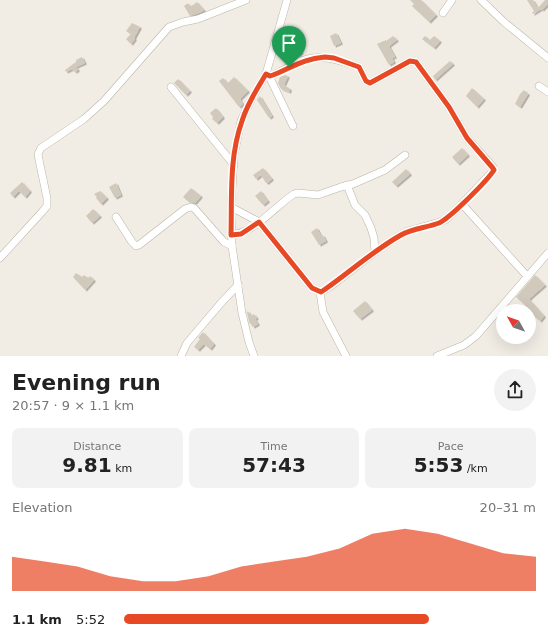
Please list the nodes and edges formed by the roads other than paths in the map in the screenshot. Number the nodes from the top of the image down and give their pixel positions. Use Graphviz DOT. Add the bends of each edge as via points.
graph roads {
  1 [pos="246,0"];
  2 [pos="287,0"];
  3 [pos="452,0"];
  4 [pos="481,0"];
  5 [pos="443,14"];
  6 [pos="548,58"];
  7 [pos="268,75"];
  8 [pos="539,86"];
  9 [pos="171,87"];
  10 [pos="548,92"];
  11 [pos="293,126"];
  12 [pos="404,155"];
  13 [pos="234,165"];
  14 [pos="347,186"];
  15 [pos="462,204"];
  16 [pos="231,207"];
  17 [pos="116,217"];
  18 [pos="259,222"];
  19 [pos="231,235"];
  20 [pos="232,246"];
  21 [pos="375,252"];
  22 [pos="548,253"];
  23 [pos="0,258"];
  24 [pos="527,276"];
  25 [pos="238,285"];
  26 [pos="321,292"];
  27 [pos="181,356"];
  28 [pos="254,356"];
  29 [pos="346,356"];
  30 [pos="437,356"];
  1 -- 23 [label="street" via="198,19 169,27 104,101 84,119 41,148 38,154 47,206"];
  2 -- 7 [label="street"];
  3 -- 5 [label="street"];
  4 -- 6 [label="street"];
  7 -- 11 [label="street"];
  7 -- 13 [label="street" via="250,102 242,121"];
  7 -- 15 [label="street" via="301,61 325,57 359,67 366,81 370,83 410,61 416,62 449,107 467,138 494,169"];
  8 -- 10 [label="street"];
  9 -- 13 [label="street"];
  12 -- 14 [label="street" via="385,170"];
  13 -- 16 [label="street"];
  14 -- 18 [label="street" via="318,195 294,194"];
  14 -- 21 [label="street" via="355,205 365,215 371,228"];
  15 -- 21 [label="street" via="440,222 408,231"];
  15 -- 24 [label="street"];
  16 -- 18 [label="street"];
  16 -- 19 [label="street"];
  17 -- 20 [label="street" via="136,246 191,207 224,242"];
  18 -- 19 [label="street" via="241,234"];
  18 -- 26 [label="street" via="312,288"];
  19 -- 20 [label="street"];
  20 -- 25 [label="street"];
  21 -- 26 [label="street"];
  22 -- 24 [label="street"];
  24 -- 30 [label="street" via="476,336 464,345"];
  25 -- 27 [label="street" via="187,343"];
  25 -- 28 [label="street" via="248,342"];
  26 -- 29 [label="street" via="322,312"];
}
